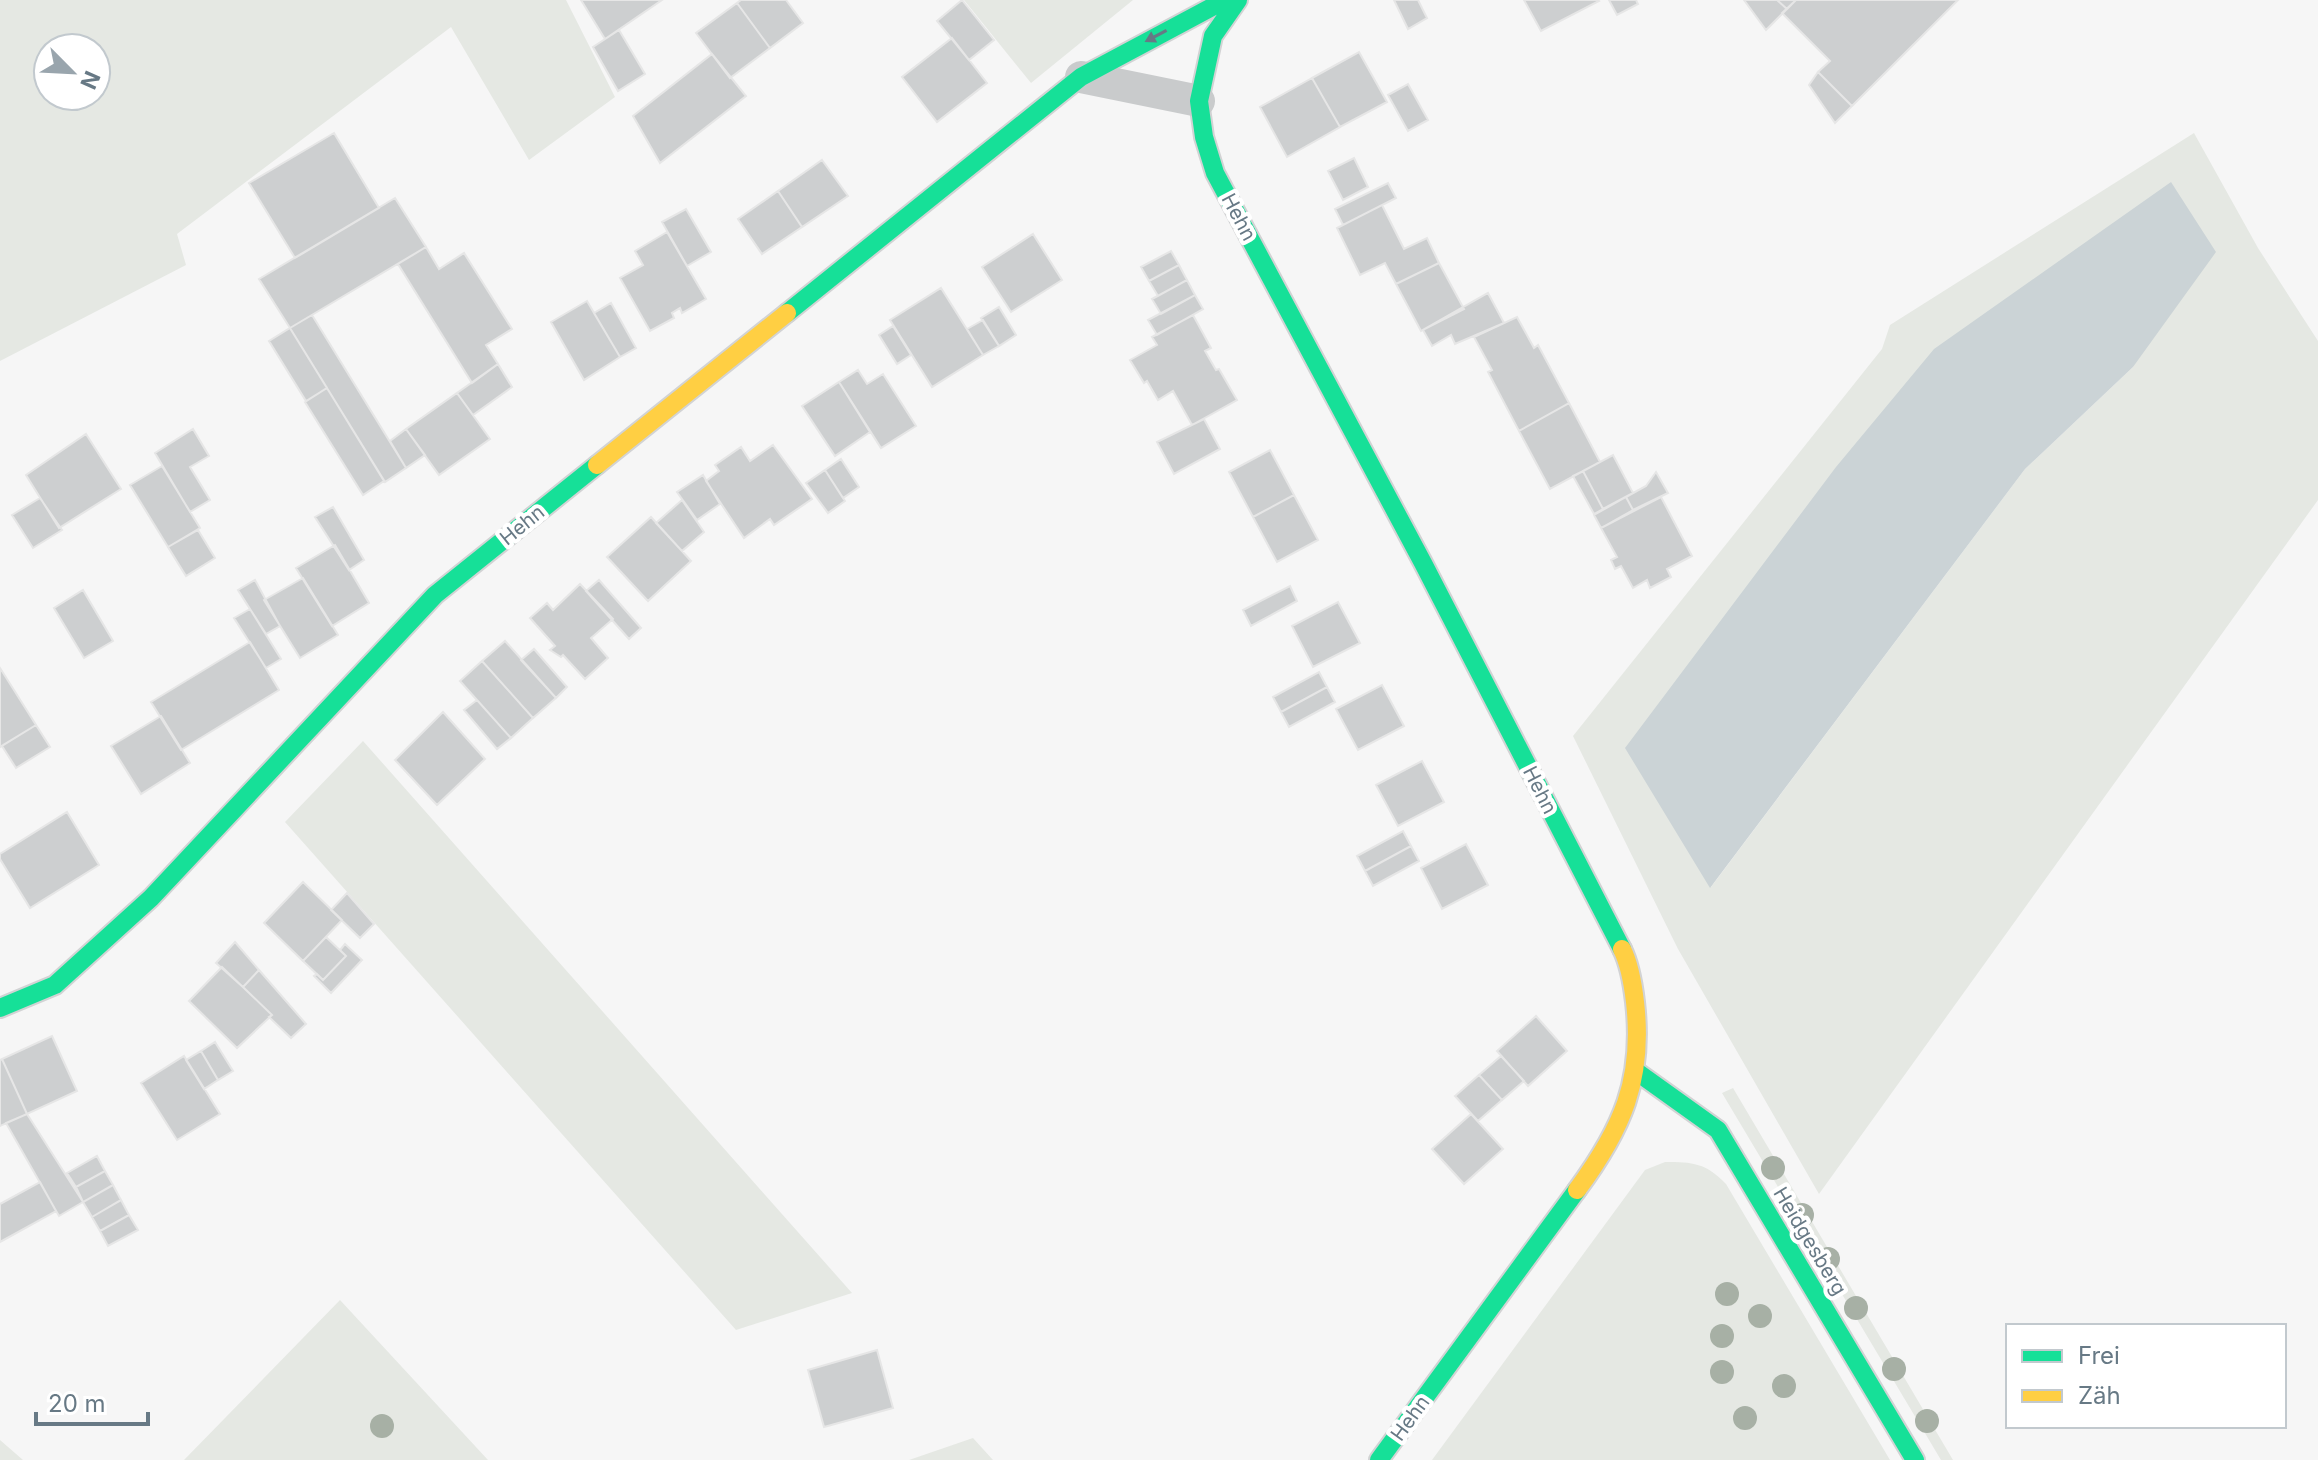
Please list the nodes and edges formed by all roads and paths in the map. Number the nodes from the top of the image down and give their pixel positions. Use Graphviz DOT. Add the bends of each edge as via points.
graph roads {
  1 [pos="1225,0"];
  2 [pos="1238,0"];
  3 [pos="1081,77"];
  4 [pos="1199,101"];
  5 [pos="0,1008"];
  6 [pos="1637,1072"];
  7 [pos="1379,1460"];
  8 [pos="1915,1460"];
  1 -- 3 [label="street, Hehn, one-way"];
  2 -- 4 [label="street, Hehn" via="1213,36"];
  3 -- 4 [label="street"];
  3 -- 5 [label="street, Hehn" via="435,595 151,898 55,985"];
  4 -- 6 [label="street, Hehn" via="1215,173 1626,956 1636,996"];
  6 -- 7 [label="street, Hehn" via="1621,1120 1596,1164"];
  6 -- 8 [label="street, Heidgesberg" via="1718,1130"];
}
